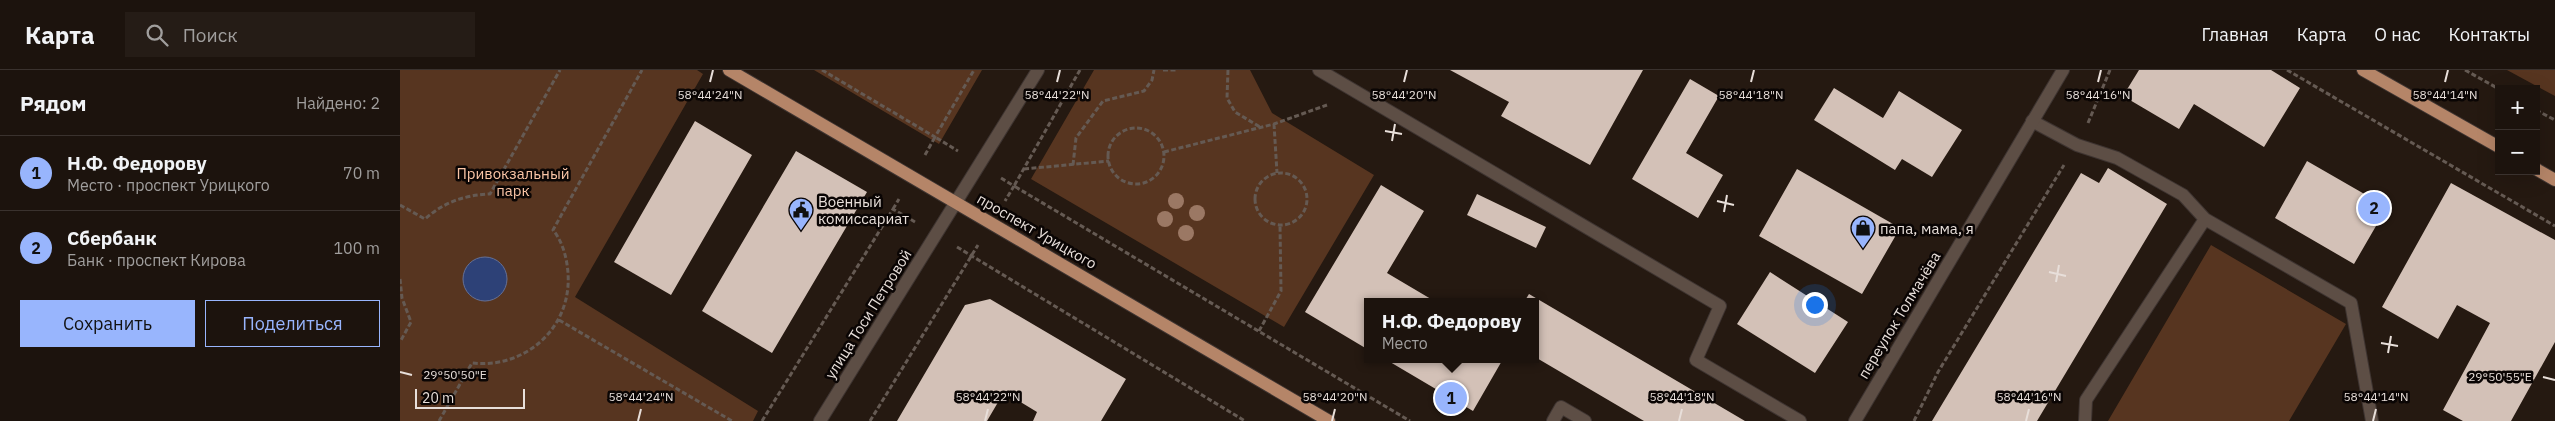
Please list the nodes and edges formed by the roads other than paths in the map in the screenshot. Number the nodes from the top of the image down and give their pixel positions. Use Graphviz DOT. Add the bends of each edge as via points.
graph roads {
  1 [pos="729,70"];
  2 [pos="1038,70"];
  3 [pos="1319,70"];
  4 [pos="2063,70"];
  5 [pos="2363,70"];
  6 [pos="2032,121"];
  7 [pos="2495,145"];
  8 [pos="2540,171"];
  9 [pos="2555,180"];
  10 [pos="956,203"];
  11 [pos="2204,219"];
  12 [pos="820,421"];
  13 [pos="1329,421"];
  14 [pos="1553,421"];
  15 [pos="1585,421"];
  16 [pos="1800,421"];
  17 [pos="1855,421"];
  18 [pos="2085,421"];
  19 [pos="2372,421"];
  1 -- 10 [label="main road, проспект Урицкого"];
  2 -- 10 [label="street, улица Тоси Петровой"];
  3 -- 16 [label="street" via="1720,306 1696,360"];
  4 -- 6 [label="street, переулок Толмачёва"];
  5 -- 7 [label="main road"];
  6 -- 11 [label="street" via="2076,145 2117,158 2183,195"];
  6 -- 17 [label="street, переулок Толмачёва"];
  8 -- 9 [label="main road"];
  10 -- 12 [label="street, улица Тоси Петровой"];
  10 -- 13 [label="main road, проспект Урицкого"];
  11 -- 18 [label="street" via="2086,400"];
  11 -- 19 [label="street" via="2351,303"];
  14 -- 15 [label="street" via="1561,407"];
}
